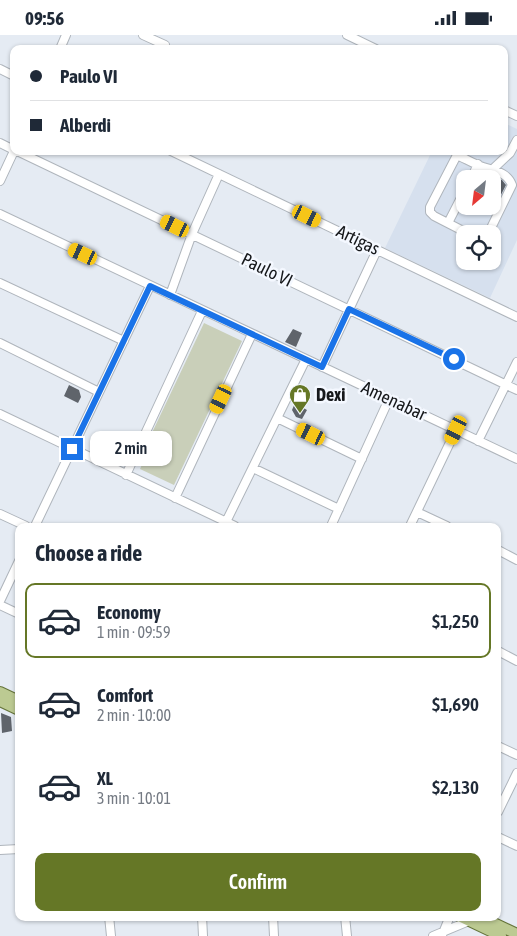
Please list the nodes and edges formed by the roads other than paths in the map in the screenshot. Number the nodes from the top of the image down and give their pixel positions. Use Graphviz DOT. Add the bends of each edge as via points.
graph roads {
  1 [pos="143,35"];
  2 [pos="347,35"];
  3 [pos="165,45"];
  4 [pos="368,45"];
  5 [pos="517,140"];
  6 [pos="13,155"];
  7 [pos="24,155"];
  8 [pos="179,155"];
  9 [pos="508,155"];
  10 [pos="508,155"];
  11 [pos="478,164"];
  12 [pos="494,168"];
  13 [pos="475,170"];
  14 [pos="219,174"];
  15 [pos="0,181"];
  16 [pos="456,207"];
  17 [pos="0,214"];
  18 [pos="448,223"];
  19 [pos="492,225"];
  20 [pos="456,227"];
  21 [pos="192,234"];
  22 [pos="377,250"];
  23 [pos="0,283"];
  24 [pos="150,286"];
  25 [pos="170,295"];
  26 [pos="349,309"];
  27 [pos="202,311"];
  28 [pos="517,317"];
  29 [pos="252,334"];
  30 [pos="124,341"];
  31 [pos="0,343"];
  32 [pos="306,359"];
  33 [pos="517,362"];
  34 [pos="322,367"];
  35 [pos="506,385"];
  36 [pos="517,390"];
  37 [pos="99,392"];
  38 [pos="390,399"];
  39 [pos="0,414"];
  40 [pos="277,418"];
  41 [pos="456,430"];
  42 [pos="478,441"];
  43 [pos="72,449"];
  44 [pos="362,459"];
  45 [pos="517,459"];
  46 [pos="253,468"];
  47 [pos="126,475"];
  48 [pos="174,498"];
  49 [pos="339,509"];
  50 [pos="417,512"];
  51 [pos="0,514"];
  52 [pos="20,523"];
  53 [pos="36,523"];
  54 [pos="223,523"];
  55 [pos="226,523"];
  56 [pos="332,523"];
  57 [pos="412,523"];
  58 [pos="441,523"];
  59 [pos="501,552"];
  60 [pos="517,560"];
  61 [pos="15,569"];
  62 [pos="0,601"];
  63 [pos="0,605"];
  64 [pos="15,612"];
  65 [pos="501,653"];
  66 [pos="517,661"];
  67 [pos="0,692"];
  68 [pos="15,699"];
  69 [pos="0,701"];
  70 [pos="15,708"];
  71 [pos="501,747"];
  72 [pos="517,755"];
  73 [pos="517,773"];
  74 [pos="501,806"];
  75 [pos="501,838"];
  76 [pos="517,846"];
  77 [pos="15,849"];
  78 [pos="0,850"];
  79 [pos="110,921"];
  80 [pos="202,921"];
  81 [pos="273,921"];
  82 [pos="346,921"];
  83 [pos="448,921"];
  84 [pos="475,921"];
  85 [pos="443,933"];
  86 [pos="517,934"];
  87 [pos="111,936"];
  88 [pos="203,936"];
  89 [pos="274,936"];
  90 [pos="348,936"];
  91 [pos="434,936"];
  92 [pos="481,936"];
  93 [pos="501,936"];
  1 -- 3 [label="street"];
  2 -- 4 [label="street"];
  5 -- 9 [label="street"];
  6 -- 15 [label="street"];
  7 -- 21 [label="street, Paulo VI"];
  8 -- 14 [label="street, Artigas"];
  10 -- 12 [label="street"];
  11 -- 12 [label="street"];
  11 -- 13 [label="street"];
  11 -- 18 [label="street" via="457,155 430,207 434,216"];
  12 -- 19 [label="street" via="510,179 512,185"];
  14 -- 21 [label="street"];
  14 -- 22 [label="street, Artigas"];
  16 -- 18 [label="street"];
  17 -- 24 [label="street, Amenabar"];
  18 -- 20 [label="street"];
  21 -- 25 [label="street"];
  21 -- 26 [label="street, Paulo VI"];
  22 -- 26 [label="street"];
  22 -- 28 [label="street, Artigas"];
  23 -- 30 [label="street"];
  24 -- 25 [label="street, Amenabar"];
  24 -- 30 [label="street"];
  25 -- 27 [label="street, Amenabar"];
  26 -- 34 [label="street"];
  26 -- 35 [label="street, Paulo VI"];
  27 -- 29 [label="street, Amenabar"];
  27 -- 47 [label="street"];
  29 -- 32 [label="street, Amenabar"];
  29 -- 48 [label="street"];
  30 -- 37 [label="street"];
  31 -- 37 [label="street"];
  32 -- 34 [label="street, Amenabar"];
  32 -- 40 [label="street"];
  33 -- 35 [label="street"];
  34 -- 38 [label="street, Amenabar"];
  35 -- 36 [label="street, Paulo VI"];
  35 -- 42 [label="street"];
  37 -- 43 [label="street"];
  38 -- 41 [label="street, Amenabar"];
  38 -- 44 [label="street"];
  39 -- 43 [label="street"];
  40 -- 44 [label="street"];
  40 -- 46 [label="street"];
  41 -- 42 [label="street, Amenabar"];
  41 -- 50 [label="street"];
  42 -- 45 [label="street, Amenabar"];
  43 -- 47 [label="street"];
  43 -- 53 [label="street"];
  44 -- 49 [label="street"];
  46 -- 49 [label="street"];
  46 -- 55 [label="street"];
  47 -- 48 [label="street"];
  48 -- 54 [label="street"];
  49 -- 56 [label="street"];
  50 -- 57 [label="street"];
  50 -- 58 [label="street"];
  51 -- 52 [label="street"];
  59 -- 60 [label="street"];
  61 -- 62 [label="street"];
  63 -- 64 [label="street"];
  65 -- 66 [label="street"];
  67 -- 68 [label="main road"];
  69 -- 70 [label="main road"];
  71 -- 72 [label="street"];
  73 -- 74 [label="street"];
  75 -- 76 [label="street"];
  77 -- 78 [label="street"];
  79 -- 87 [label="street"];
  80 -- 88 [label="street"];
  81 -- 89 [label="street"];
  82 -- 90 [label="street"];
  83 -- 85 [label="street"];
  84 -- 85 [label="street"];
  84 -- 86 [label="main road"];
  84 -- 92 [label="street"];
  84 -- 93 [label="main road"];
  85 -- 91 [label="street"];
}
